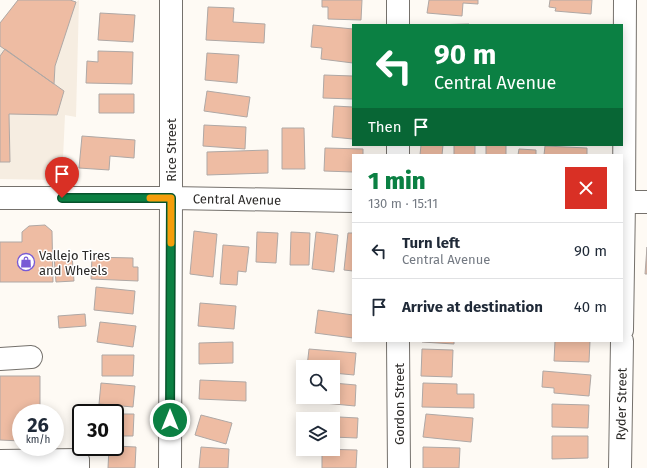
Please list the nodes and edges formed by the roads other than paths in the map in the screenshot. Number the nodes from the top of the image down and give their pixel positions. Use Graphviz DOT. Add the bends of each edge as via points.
graph roads {
  1 [pos="171,0"];
  2 [pos="398,0"];
  3 [pos="625,0"];
  4 [pos="398,24"];
  5 [pos="0,198"];
  6 [pos="171,198"];
  7 [pos="352,200"];
  8 [pos="623,202"];
  9 [pos="647,202"];
  10 [pos="398,342"];
  11 [pos="622,342"];
  12 [pos="31,357"];
  13 [pos="0,359"];
  14 [pos="0,461"];
  15 [pos="78,468"];
  16 [pos="170,468"];
  17 [pos="398,468"];
  18 [pos="620,468"];
  1 -- 6 [label="street, Rice Street"];
  2 -- 4 [label="street"];
  3 -- 8 [label="street"];
  5 -- 6 [label="street, Central Avenue"];
  6 -- 7 [label="street, Central Avenue"];
  6 -- 16 [label="street, Rice Street"];
  8 -- 9 [label="street"];
  10 -- 17 [label="street, Gordon Street"];
  11 -- 18 [label="street, Ryder Street"];
  12 -- 13 [label="street"];
  14 -- 15 [label="street" via="78,460"];
}
